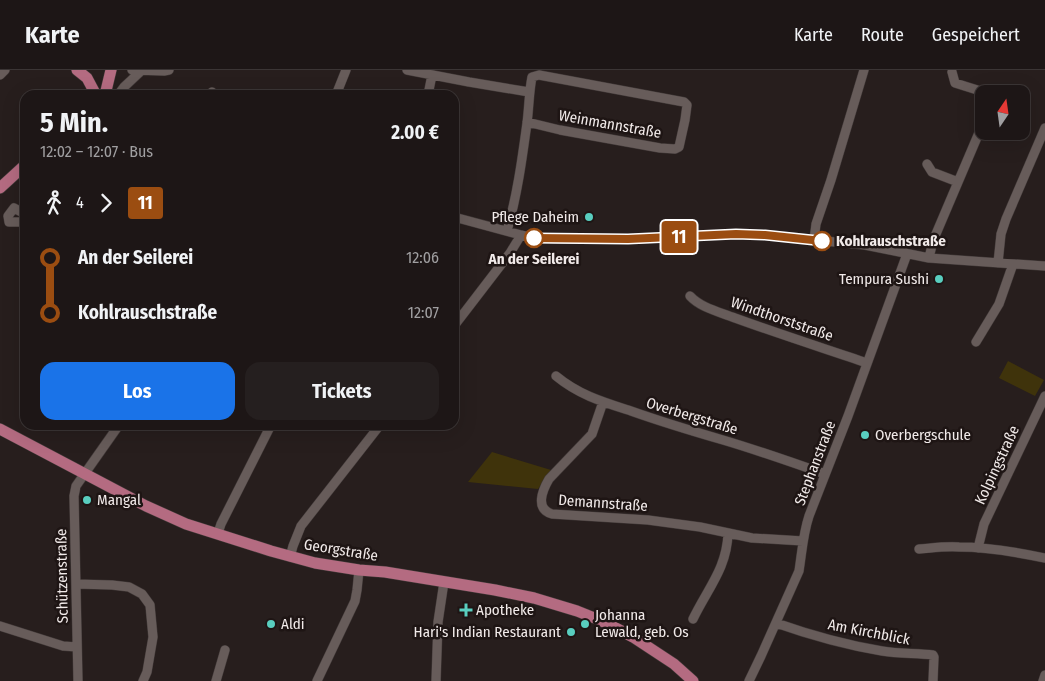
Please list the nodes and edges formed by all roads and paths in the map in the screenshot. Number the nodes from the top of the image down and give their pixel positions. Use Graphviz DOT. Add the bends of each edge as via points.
graph roads {
  1 [pos="5,70"];
  2 [pos="77,70"];
  3 [pos="111,70"];
  4 [pos="137,70"];
  5 [pos="169,70"];
  6 [pos="346,70"];
  7 [pos="407,70"];
  8 [pos="864,70"];
  9 [pos="952,72"];
  10 [pos="0,75"];
  11 [pos="432,75"];
  12 [pos="975,89"];
  13 [pos="93,90"];
  14 [pos="106,90"];
  15 [pos="122,90"];
  16 [pos="338,90"];
  17 [pos="429,90"];
  18 [pos="529,92"];
  19 [pos="527,122"];
  20 [pos="1045,128"];
  21 [pos="976,140"];
  22 [pos="927,164"];
  23 [pos="20,170"];
  24 [pos="958,182"];
  25 [pos="0,188"];
  26 [pos="20,211"];
  27 [pos="459,218"];
  28 [pos="20,222"];
  29 [pos="507,231"];
  30 [pos="521,235"];
  31 [pos="814,240"];
  32 [pos="907,254"];
  33 [pos="929,258"];
  34 [pos="998,263"];
  35 [pos="1013,264"];
  36 [pos="1045,266"];
  37 [pos="690,296"];
  38 [pos="459,319"];
  39 [pos="976,342"];
  40 [pos="868,363"];
  41 [pos="556,376"];
  42 [pos="1045,396"];
  43 [pos="603,402"];
  44 [pos="0,429"];
  45 [pos="115,430"];
  46 [pos="268,430"];
  47 [pos="375,430"];
  48 [pos="84,474"];
  49 [pos="825,474"];
  50 [pos="728,532"];
  51 [pos="218,533"];
  52 [pos="803,540"];
  53 [pos="978,548"];
  54 [pos="919,549"];
  55 [pos="290,557"];
  56 [pos="1045,558"];
  57 [pos="360,570"];
  58 [pos="444,582"];
  59 [pos="76,584"];
  60 [pos="693,619"];
  61 [pos="776,624"];
  62 [pos="0,626"];
  63 [pos="77,647"];
  64 [pos="225,650"];
  65 [pos="1045,675"];
  66 [pos="78,681"];
  67 [pos="143,681"];
  68 [pos="216,681"];
  69 [pos="317,681"];
  70 [pos="436,681"];
  71 [pos="693,681"];
  72 [pos="749,681"];
  73 [pos="932,681"];
  74 [pos="1043,681"];
  1 -- 10 [label="street"];
  2 -- 13 [label="main road" via="87,78"];
  3 -- 14 [label="main road"];
  4 -- 5 [label="street"];
  4 -- 15 [label="street"];
  6 -- 16 [label="street"];
  7 -- 11 [label="street"];
  8 -- 31 [label="street" via="816,224"];
  9 -- 12 [label="street" via="955,83"];
  11 -- 17 [label="street"];
  11 -- 18 [label="street"];
  18 -- 19 [label="street"];
  18 -- 19 [label="street, Weinmannstraße" via="532,77 539,75 684,102 687,108 679,147 675,149"];
  19 -- 29 [label="street"];
  20 -- 34 [label="street" via="1006,219"];
  21 -- 24 [label="street"];
  22 -- 24 [label="street" via="932,172"];
  23 -- 25 [label="main road"];
  24 -- 33 [label="street"];
  26 -- 28 [label="street" via="14,208 8,216 9,222"];
  27 -- 29 [label="street"];
  29 -- 30 [label="street"];
  30 -- 31 [label="street" via="534,238 628,239 736,234"];
  30 -- 38 [label="street"];
  31 -- 32 [label="street" via="865,245"];
  32 -- 33 [label="street"];
  32 -- 40 [label="street, Stephanstraße"];
  33 -- 34 [label="street"];
  34 -- 35 [label="street"];
  35 -- 36 [label="street"];
  35 -- 39 [label="street" via="999,304"];
  37 -- 40 [label="street, Windthorststraße" via="708,308"];
  40 -- 49 [label="street, Stephanstraße"];
  41 -- 43 [label="street, Overbergstraße" via="567,385"];
  42 -- 53 [label="street, Kolpingstraße" via="984,524"];
  43 -- 49 [label="street, Overbergstraße"];
  43 -- 50 [label="street, Demannstraße" via="592,434 549,479 543,490 542,507 552,514 648,520"];
  44 -- 48 [label="main road, Georgstraße"];
  45 -- 48 [label="street, Schützenstraße"];
  46 -- 51 [label="street"];
  47 -- 55 [label="street" via="301,526"];
  48 -- 51 [label="main road, Georgstraße" via="186,524"];
  48 -- 59 [label="street, Schützenstraße" via="74,496"];
  49 -- 52 [label="street, Stephanstraße"];
  50 -- 52 [label="street, Demannstraße" via="752,538"];
  50 -- 60 [label="street" via="720,569"];
  51 -- 55 [label="main road, Georgstraße"];
  52 -- 61 [label="street, Stephanstraße" via="798,571"];
  53 -- 54 [label="street"];
  53 -- 56 [label="street"];
  55 -- 57 [label="main road, Georgstraße"];
  57 -- 58 [label="main road, Georgstraße"];
  57 -- 69 [label="street" via="355,600"];
  58 -- 70 [label="street" via="438,622"];
  58 -- 71 [label="main road, Georgstraße" via="534,598 577,611 633,637"];
  59 -- 63 [label="street, Schützenstraße"];
  59 -- 67 [label="street" via="129,587 142,594 150,605 153,637"];
  61 -- 72 [label="street, Stephanstraße"];
  61 -- 73 [label="street, Am Kirchblick" via="882,651 933,655"];
  62 -- 63 [label="street" via="63,646"];
  63 -- 66 [label="street, Schützenstraße"];
  64 -- 68 [label="street"];
  65 -- 74 [label="street"];
}
